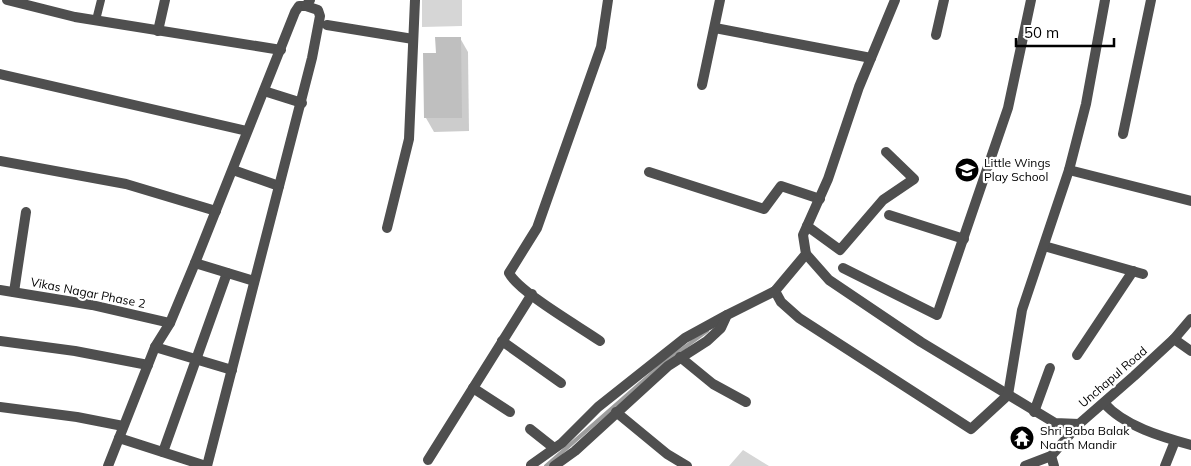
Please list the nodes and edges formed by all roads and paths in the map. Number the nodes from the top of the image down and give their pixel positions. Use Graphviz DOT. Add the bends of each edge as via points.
graph roads {
  1 [pos="7,0"];
  2 [pos="101,0"];
  3 [pos="164,0"];
  4 [pos="415,0"];
  5 [pos="608,0"];
  6 [pos="720,0"];
  7 [pos="895,0"];
  8 [pos="944,0"];
  9 [pos="1031,0"];
  10 [pos="1105,0"];
  11 [pos="1151,0"];
  12 [pos="303,3"];
  13 [pos="96,20"];
  14 [pos="327,25"];
  15 [pos="715,28"];
  16 [pos="158,31"];
  17 [pos="936,35"];
  18 [pos="413,38"];
  19 [pos="280,50"];
  20 [pos="871,58"];
  21 [pos="0,74"];
  22 [pos="702,85"];
  23 [pos="264,91"];
  24 [pos="302,103"];
  25 [pos="247,131"];
  26 [pos="1123,134"];
  27 [pos="886,152"];
  28 [pos="0,161"];
  29 [pos="233,170"];
  30 [pos="1069,170"];
  31 [pos="649,172"];
  32 [pos="279,186"];
  33 [pos="820,199"];
  34 [pos="1191,201"];
  35 [pos="26,212"];
  36 [pos="216,212"];
  37 [pos="889,215"];
  38 [pos="807,226"];
  39 [pos="387,228"];
  40 [pos="964,239"];
  41 [pos="1044,246"];
  42 [pos="806,254"];
  43 [pos="195,263"];
  44 [pos="843,268"];
  45 [pos="227,272"];
  46 [pos="254,281"];
  47 [pos="0,290"];
  48 [pos="775,291"];
  49 [pos="14,292"];
  50 [pos="532,294"];
  51 [pos="727,314"];
  52 [pos="1191,319"];
  53 [pos="170,323"];
  54 [pos="1174,339"];
  55 [pos="0,341"];
  56 [pos="502,341"];
  57 [pos="600,342"];
  58 [pos="155,348"];
  59 [pos="1191,351"];
  60 [pos="1077,355"];
  61 [pos="680,357"];
  62 [pos="197,360"];
  63 [pos="148,365"];
  64 [pos="1050,368"];
  65 [pos="232,370"];
  66 [pos="561,383"];
  67 [pos="473,388"];
  68 [pos="1008,395"];
  69 [pos="746,402"];
  70 [pos="1104,403"];
  71 [pos="0,407"];
  72 [pos="510,412"];
  73 [pos="616,412"];
  74 [pos="1034,412"];
  75 [pos="1079,424"];
  76 [pos="123,426"];
  77 [pos="530,429"];
  78 [pos="119,438"];
  79 [pos="1175,441"];
  80 [pos="1191,445"];
  81 [pos="554,448"];
  82 [pos="163,452"];
  83 [pos="428,460"];
  84 [pos="1053,461"];
  85 [pos="531,465"];
  86 [pos="108,466"];
  87 [pos="206,466"];
  88 [pos="554,466"];
  89 [pos="687,466"];
  90 [pos="1025,466"];
  91 [pos="1165,466"];
  1 -- 13 [label="street"];
  2 -- 13 [label="lane"];
  3 -- 16 [label="street"];
  4 -- 18 [label="street"];
  5 -- 50 [label="street" via="601,47 537,228 509,273"];
  6 -- 15 [label="street"];
  7 -- 20 [label="street"];
  8 -- 17 [label="street"];
  9 -- 40 [label="street" via="1008,108"];
  10 -- 30 [label="street" via="1086,104"];
  11 -- 26 [label="street"];
  12 -- 19 [label="street"];
  12 -- 24 [label="street" via="318,10 320,16"];
  13 -- 16 [label="street"];
  14 -- 18 [label="street"];
  15 -- 20 [label="street"];
  15 -- 22 [label="street"];
  16 -- 19 [label="street"];
  18 -- 39 [label="street" via="409,139"];
  19 -- 23 [label="street"];
  20 -- 33 [label="street"];
  21 -- 25 [label="street"];
  23 -- 24 [label="street"];
  23 -- 25 [label="street"];
  24 -- 32 [label="street"];
  25 -- 29 [label="street"];
  27 -- 38 [label="street" via="914,179 883,200 840,250"];
  28 -- 36 [label="street" via="126,184"];
  29 -- 32 [label="street"];
  29 -- 36 [label="street"];
  30 -- 34 [label="street"];
  30 -- 41 [label="street"];
  31 -- 33 [label="street" via="764,208 781,186"];
  32 -- 46 [label="street"];
  33 -- 38 [label="street"];
  35 -- 49 [label="street"];
  36 -- 43 [label="street"];
  37 -- 40 [label="street"];
  38 -- 42 [label="street" via="803,235"];
  40 -- 44 [label="street" via="937,315"];
  41 -- 60 [label="street" via="1138,272"];
  41 -- 68 [label="street" via="1022,310"];
  42 -- 48 [label="street"];
  42 -- 68 [label="street" via="829,280"];
  43 -- 45 [label="street"];
  43 -- 53 [label="street"];
  45 -- 46 [label="street"];
  45 -- 62 [label="street"];
  46 -- 65 [label="street"];
  47 -- 49 [label="street, Vikas Nagar Phase 2"];
  48 -- 51 [label="street"];
  48 -- 68 [label="street" via="799,318 971,429"];
  49 -- 53 [label="street, Vikas Nagar Phase 2"];
  50 -- 56 [label="street"];
  50 -- 57 [label="street"];
  51 -- 61 [label="street" via="721,328 707,341"];
  51 -- 81 [label="street" via="686,338 598,408"];
  52 -- 54 [label="street, Unchapul Road"];
  53 -- 58 [label="street"];
  54 -- 59 [label="street"];
  54 -- 70 [label="street, Unchapul Road"];
  55 -- 63 [label="street"];
  56 -- 66 [label="street"];
  56 -- 67 [label="street"];
  58 -- 62 [label="street"];
  58 -- 63 [label="street"];
  61 -- 69 [label="street" via="713,384"];
  61 -- 73 [label="street"];
  62 -- 65 [label="street"];
  62 -- 82 [label="street"];
  63 -- 76 [label="street"];
  64 -- 74 [label="street"];
  65 -- 87 [label="street"];
  67 -- 72 [label="street"];
  67 -- 83 [label="street"];
  68 -- 74 [label="street"];
  70 -- 75 [label="street, Unchapul Road"];
  70 -- 79 [label="street" via="1129,422"];
  71 -- 76 [label="street"];
  73 -- 88 [label="street"];
  73 -- 89 [label="street"];
  74 -- 75 [label="street" via="1055,423"];
  75 -- 84 [label="street, Unchapul Road"];
  76 -- 78 [label="street"];
  77 -- 81 [label="street"];
  78 -- 82 [label="street"];
  78 -- 86 [label="street"];
  79 -- 80 [label="street"];
  79 -- 91 [label="street"];
  81 -- 85 [label="street"];
  82 -- 87 [label="street"];
  84 -- 90 [label="street, Unchapul Road"];
}
